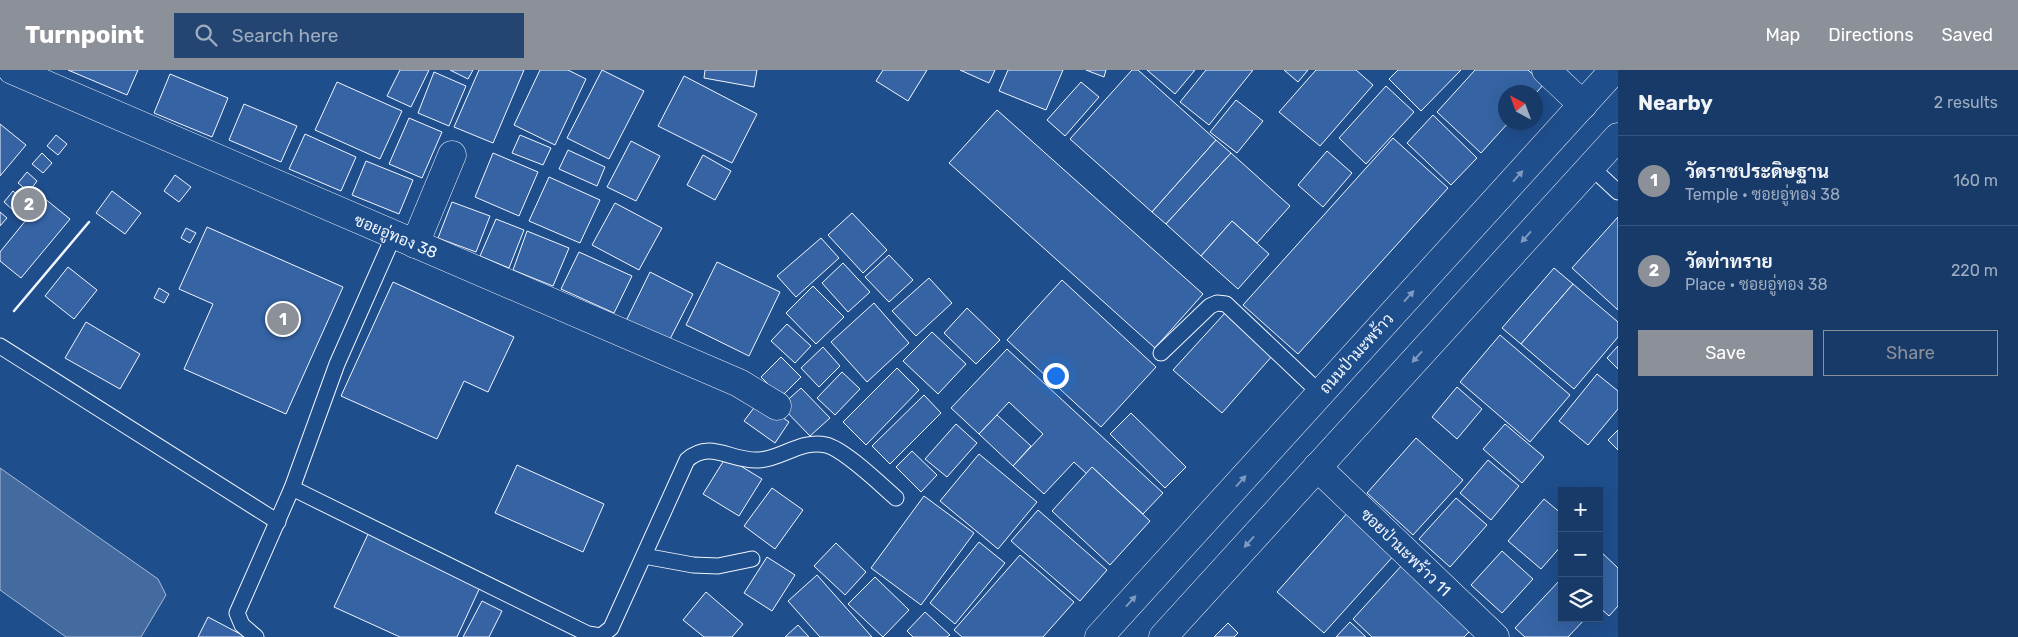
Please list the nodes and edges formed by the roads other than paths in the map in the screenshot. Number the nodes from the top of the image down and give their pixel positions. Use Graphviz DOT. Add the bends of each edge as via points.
graph roads {
  1 [pos="12,70"];
  2 [pos="1546,70"];
  3 [pos="1614,70"];
  4 [pos="1583,105"];
  5 [pos="1618,136"];
  6 [pos="452,154"];
  7 [pos="1591,166"];
  8 [pos="1618,192"];
  9 [pos="405,240"];
  10 [pos="0,346"];
  11 [pos="1161,353"];
  12 [pos="1320,393"];
  13 [pos="777,406"];
  14 [pos="1317,467"];
  15 [pos="292,488"];
  16 [pos="896,498"];
  17 [pos="278,522"];
  18 [pos="644,556"];
  19 [pos="752,559"];
  20 [pos="256,637"];
  21 [pos="1098,637"];
  22 [pos="1163,637"];
  23 [pos="1495,637"];
  1 -- 9 [label="street, ซอยอู่ทอง 38"];
  2 -- 4 [label="street"];
  3 -- 4 [label="street, ถนนป่ามะพร้าว"];
  12 -- 4 [label="street, ถนนป่ามะพร้าว, one-way"];
  5 -- 7 [label="street"];
  6 -- 9 [label="street"];
  7 -- 8 [label="lane"];
  7 -- 14 [label="street, one-way"];
  9 -- 13 [label="street, ซอยอู่ทอง 38" via="739,383"];
  9 -- 15 [label="lane" via="337,364"];
  10 -- 17 [label="lane"];
  11 -- 12 [label="lane" via="1210,306 1226,304"];
  21 -- 12 [label="street, ถนนป่ามะพร้าว, one-way"];
  14 -- 22 [label="street, one-way"];
  14 -- 23 [label="street, ซอยป่ามะพร้าว 11"];
  15 -- 17 [label="lane"];
  15 -- 18 [label="lane" via="588,634 601,636 611,628"];
  16 -- 18 [label="lane" via="827,445 812,444 762,460 745,460 710,450 696,452 687,460"];
  17 -- 20 [label="lane" via="238,614 242,625"];
  18 -- 19 [label="lane" via="718,566"];
}
